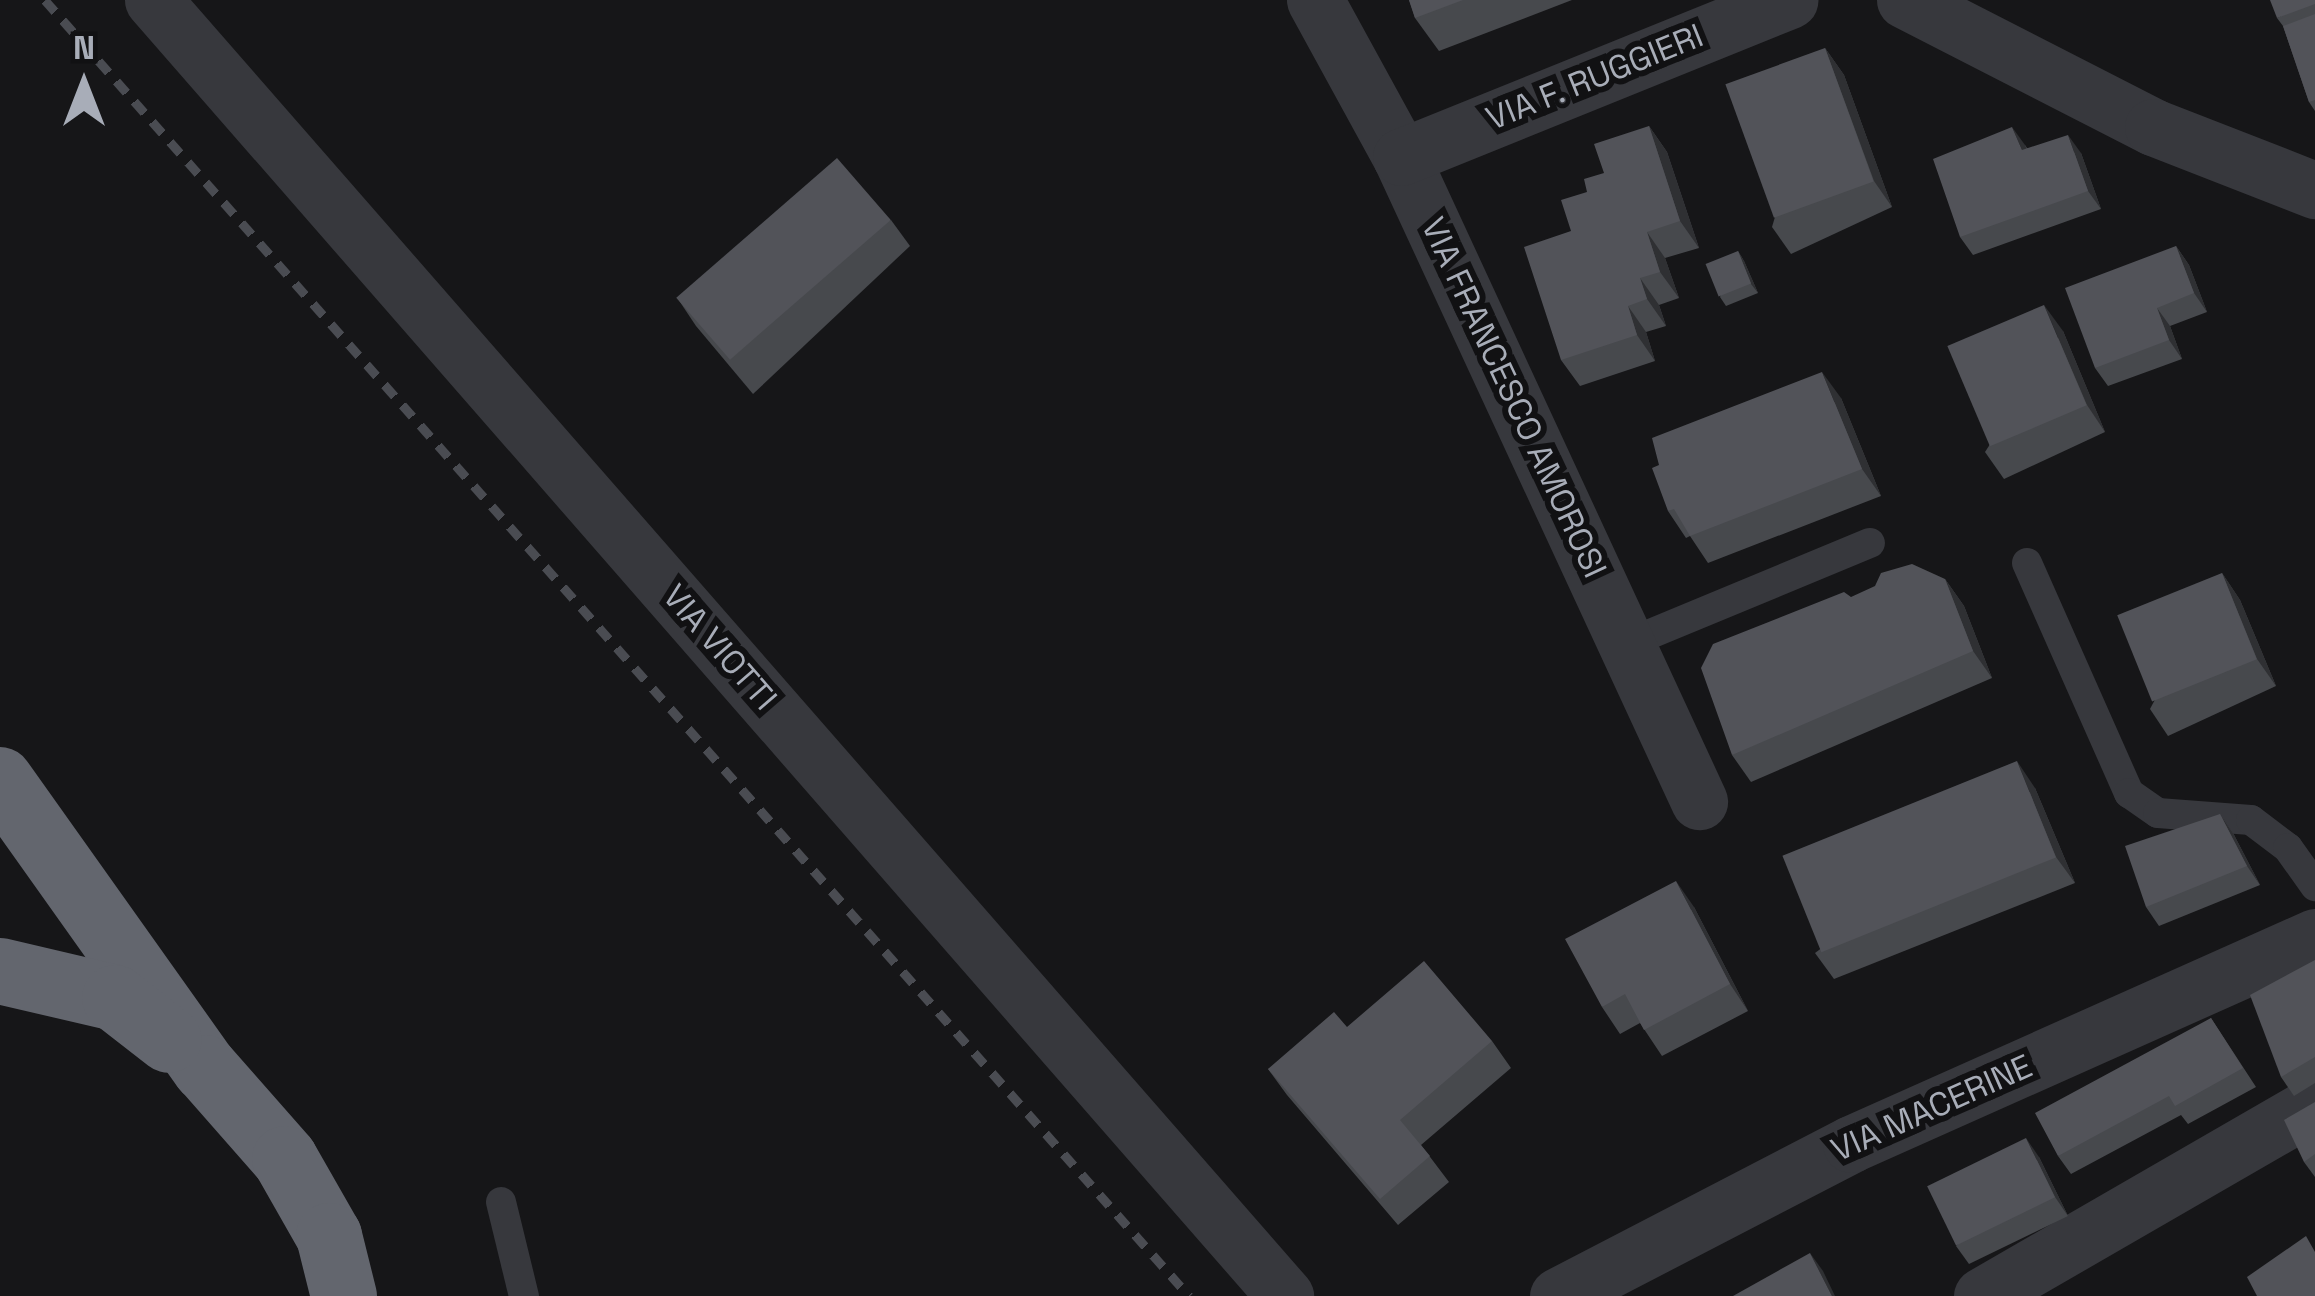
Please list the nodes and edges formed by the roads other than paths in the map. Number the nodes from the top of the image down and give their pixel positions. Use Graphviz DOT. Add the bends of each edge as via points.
graph roads {
  1 [pos="153,0"];
  2 [pos="1315,0"];
  3 [pos="1790,0"];
  4 [pos="1904,0"];
  5 [pos="1401,157"];
  6 [pos="2315,190"];
  7 [pos="1870,543"];
  8 [pos="2027,563"];
  9 [pos="1626,644"];
  10 [pos="0,780"];
  11 [pos="1699,801"];
  12 [pos="2315,886"];
  13 [pos="2315,938"];
  14 [pos="0,971"];
  15 [pos="205,1068"];
  16 [pos="2315,1104"];
  17 [pos="501,1202"];
  18 [pos="344,1296"];
  19 [pos="524,1296"];
  20 [pos="1285,1296"];
  21 [pos="1558,1296"];
  22 [pos="1982,1296"];
  1 -- 20 [label="street, VIA VIOTTI"];
  2 -- 5 [label="street, VIA FRANCESCO AMOROSI"];
  3 -- 5 [label="street, VIA F. RUGGIERI"];
  4 -- 6 [label="street" via="2153,128"];
  5 -- 9 [label="street, VIA FRANCESCO AMOROSI"];
  7 -- 9 [label="lane"];
  8 -- 12 [label="lane" via="2128,793 2158,813 2251,820 2288,848"];
  9 -- 11 [label="street, VIA FRANCESCO AMOROSI"];
  10 -- 15 [label="highway"];
  13 -- 21 [label="street, VIA MACERINE" via="1851,1144"];
  14 -- 15 [label="highway" via="116,998"];
  15 -- 18 [label="highway" via="286,1159 329,1236"];
  16 -- 22 [label="street"];
  17 -- 19 [label="lane"];
}
